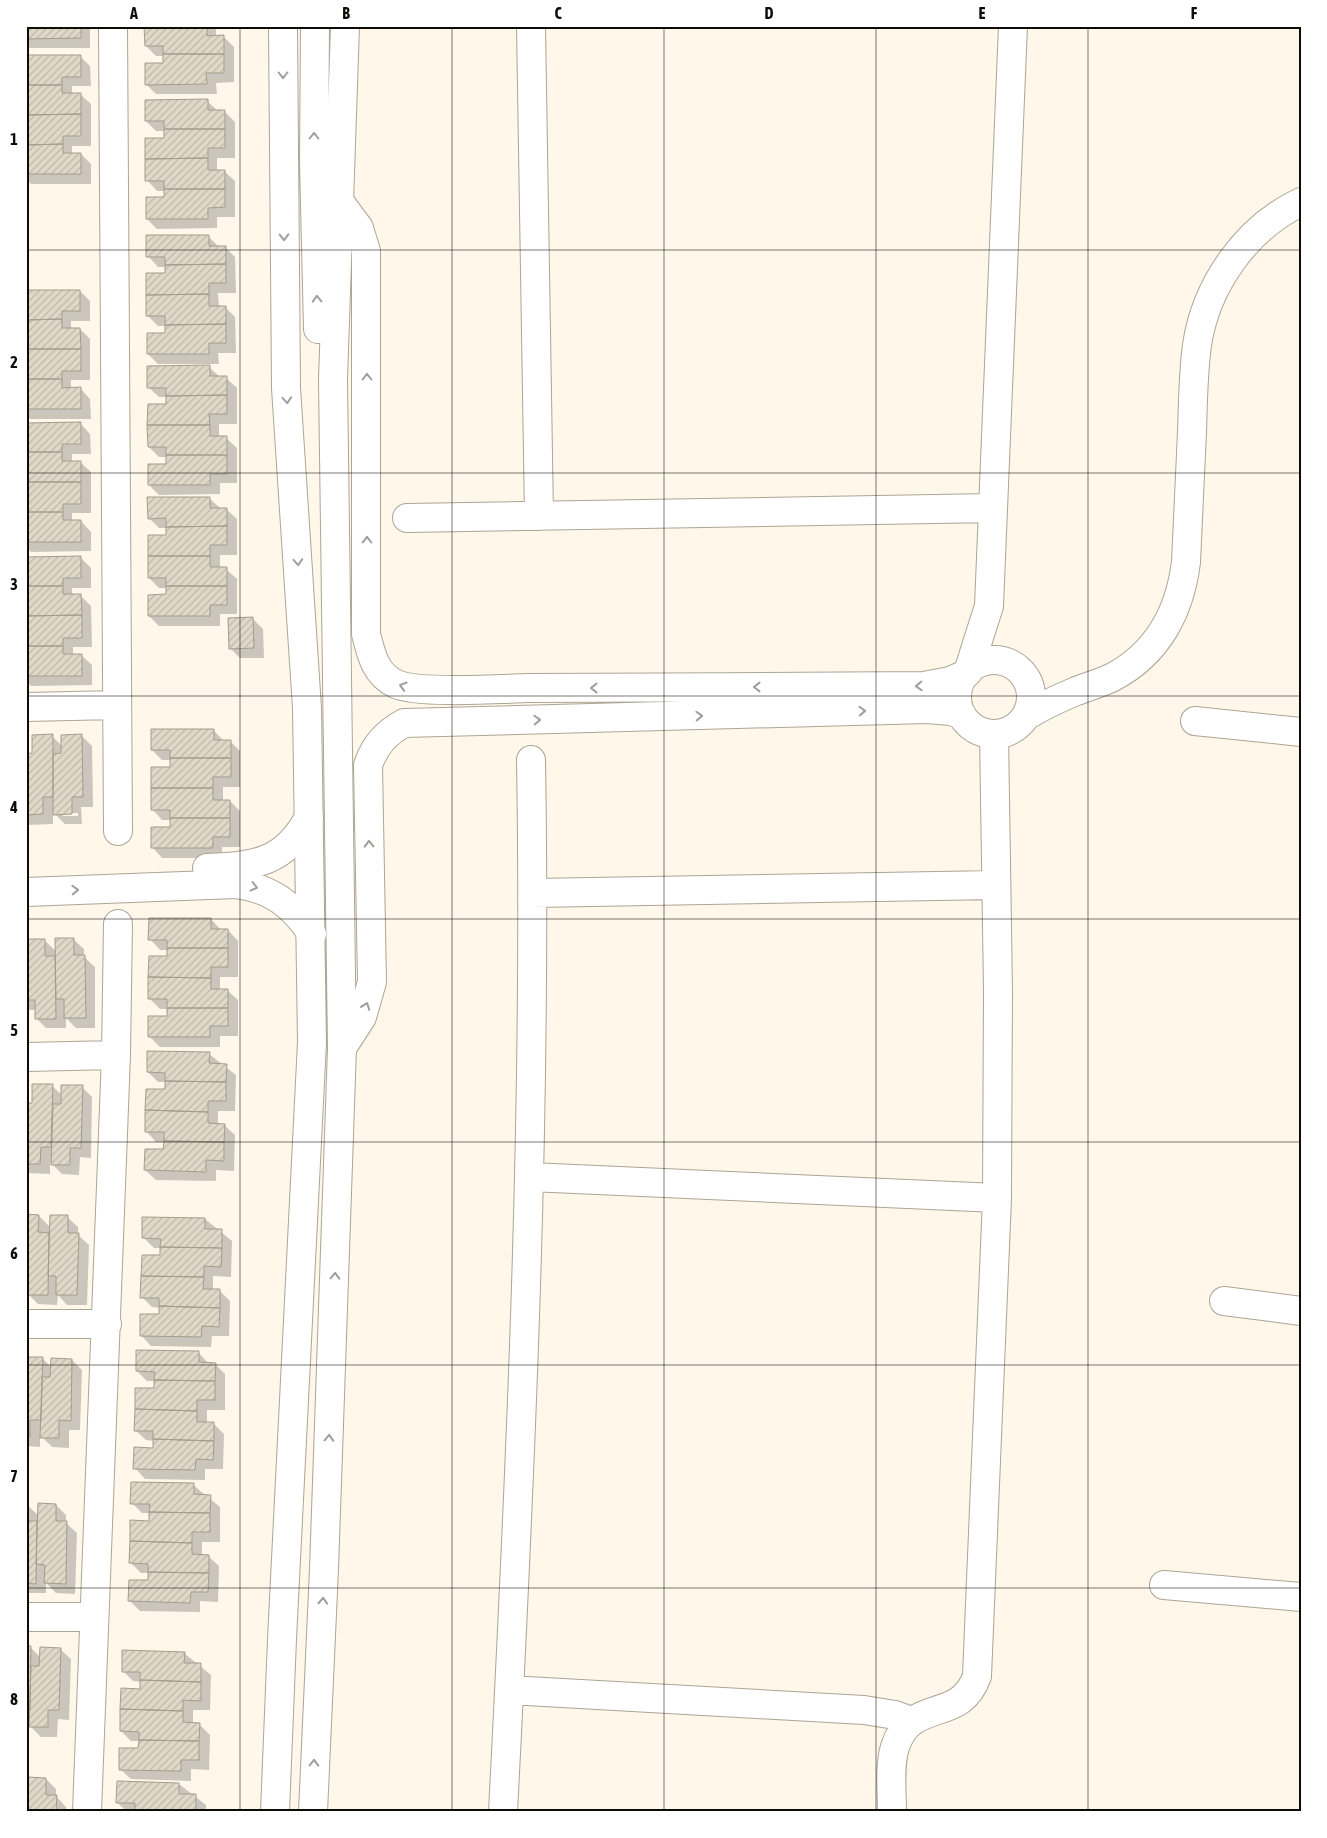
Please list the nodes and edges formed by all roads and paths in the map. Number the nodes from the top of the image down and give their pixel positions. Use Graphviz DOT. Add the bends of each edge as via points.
graph roads {
  1 [pos="113,26"];
  2 [pos="283,26"];
  3 [pos="315,26"];
  4 [pos="345,26"];
  5 [pos="531,26"];
  6 [pos="1013,26"];
  7 [pos="339,201"];
  8 [pos="1301,202"];
  9 [pos="333,380"];
  10 [pos="993,508"];
  11 [pos="539,516"];
  12 [pos="407,518"];
  13 [pos="989,606"];
  14 [pos="1016,668"];
  15 [pos="967,673"];
  16 [pos="501,689"];
  17 [pos="1074,692"];
  18 [pos="117,705"];
  19 [pos="26,707"];
  20 [pos="962,715"];
  21 [pos="1026,716"];
  22 [pos="501,721"];
  23 [pos="1194,721"];
  24 [pos="1301,732"];
  25 [pos="994,734"];
  26 [pos="531,760"];
  27 [pos="309,817"];
  28 [pos="118,831"];
  29 [pos="26,874"];
  30 [pos="996,885"];
  31 [pos="26,892"];
  32 [pos="533,893"];
  33 [pos="118,924"];
  34 [pos="312,934"];
  35 [pos="342,1048"];
  36 [pos="116,1055"];
  37 [pos="26,1057"];
  38 [pos="530,1177"];
  39 [pos="997,1198"];
  40 [pos="1224,1301"];
  41 [pos="1301,1311"];
  42 [pos="26,1324"];
  43 [pos="106,1324"];
  44 [pos="1164,1585"];
  45 [pos="1301,1597"];
  46 [pos="26,1617"];
  47 [pos="94,1617"];
  48 [pos="509,1690"];
  49 [pos="910,1721"];
  50 [pos="87,1812"];
  51 [pos="276,1812"];
  52 [pos="313,1812"];
  53 [pos="503,1812"];
  54 [pos="892,1812"];
  1 -- 18 [label="street"];
  2 -- 27 [label="street, one-way" via="286,388 307,708"];
  9 -- 3 [label="street, one-way" via="322,353 318,325"];
  4 -- 7 [label="street"];
  5 -- 11 [label="street"];
  6 -- 10 [label="street"];
  7 -- 9 [label="street"];
  16 -- 7 [label="street, one-way" via="405,687 386,677 372,659 366,634 367,257 359,228"];
  8 -- 17 [label="street" via="1278,216 1245,245 1219,281 1202,322 1195,366 1186,562 1176,609 1165,630 1133,665 1113,677"];
  9 -- 35 [label="street"];
  10 -- 11 [label="street"];
  10 -- 13 [label="street"];
  11 -- 12 [label="street"];
  13 -- 14 [label="street" via="993,627"];
  13 -- 15 [label="street"];
  14 -- 15 [label="street" via="992,660"];
  14 -- 17 [label="street" via="1046,684"];
  14 -- 21 [label="street" via="1030,689"];
  15 -- 16 [label="street, one-way" via="950,681 924,686"];
  15 -- 20 [label="street" via="961,682 958,698"];
  16 -- 22 [label="street"];
  17 -- 21 [label="street"];
  18 -- 19 [label="street"];
  18 -- 28 [label="street"];
  22 -- 20 [label="street, one-way" via="927,709"];
  20 -- 25 [label="street" via="976,729"];
  21 -- 25 [label="street" via="1012,729"];
  35 -- 22 [label="street, one-way" via="362,1017 372,982 367,776 372,754 391,730 404,723"];
  23 -- 24 [label="street"];
  25 -- 30 [label="street"];
  26 -- 32 [label="street"];
  27 -- 29 [label="street" via="300,835 286,850 250,865"];
  27 -- 34 [label="street"];
  30 -- 32 [label="street"];
  30 -- 39 [label="street"];
  31 -- 34 [label="street, one-way" via="253,886 286,902"];
  32 -- 38 [label="street"];
  33 -- 36 [label="street"];
  34 -- 51 [label="street" via="312,1042"];
  52 -- 35 [label="street, one-way"];
  36 -- 37 [label="street"];
  36 -- 43 [label="street"];
  38 -- 39 [label="street"];
  38 -- 48 [label="street"];
  39 -- 49 [label="street" via="977,1676 974,1686 961,1701"];
  40 -- 41 [label="street"];
  42 -- 43 [label="street"];
  43 -- 47 [label="street"];
  44 -- 45 [label="street"];
  46 -- 47 [label="street"];
  47 -- 50 [label="street"];
  48 -- 49 [label="street" via="864,1710 896,1715"];
  48 -- 53 [label="street"];
  49 -- 54 [label="street" via="900,1733 895,1748"];
}
